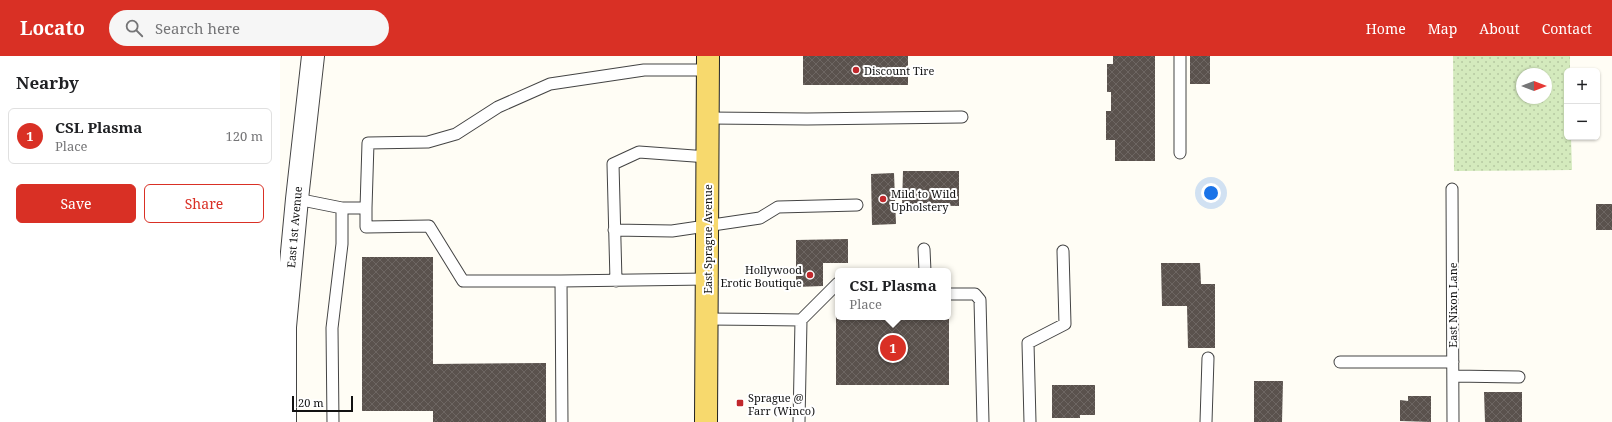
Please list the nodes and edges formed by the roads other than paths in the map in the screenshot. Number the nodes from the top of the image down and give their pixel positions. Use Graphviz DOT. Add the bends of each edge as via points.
graph roads {
  1 [pos="313,56"];
  2 [pos="1180,56"];
  3 [pos="708,63"];
  4 [pos="962,117"];
  5 [pos="708,118"];
  6 [pos="1180,153"];
  7 [pos="708,157"];
  8 [pos="1452,189"];
  9 [pos="296,199"];
  10 [pos="857,205"];
  11 [pos="342,208"];
  12 [pos="366,208"];
  13 [pos="707,226"];
  14 [pos="614,230"];
  15 [pos="924,249"];
  16 [pos="1063,251"];
  17 [pos="924,268"];
  18 [pos="707,279"];
  19 [pos="561,281"];
  20 [pos="616,281"];
  21 [pos="835,286"];
  22 [pos="951,294"];
  23 [pos="707,319"];
  24 [pos="801,320"];
  25 [pos="1208,358"];
  26 [pos="1340,362"];
  27 [pos="1452,362"];
  28 [pos="1452,376"];
  29 [pos="1519,377"];
  30 [pos="285,422"];
  31 [pos="333,422"];
  32 [pos="562,422"];
  33 [pos="706,422"];
  34 [pos="799,422"];
  35 [pos="983,422"];
  36 [pos="1030,422"];
  37 [pos="1206,422"];
  38 [pos="1453,422"];
  1 -- 9 [label="street, East 1st Avenue"];
  2 -- 6 [label="lane"];
  3 -- 5 [label="main road, East Sprague Avenue"];
  3 -- 12 [label="lane" via="550,84 498,107 456,134 428,142 368,143"];
  4 -- 5 [label="lane"];
  5 -- 7 [label="main road, East Sprague Avenue"];
  7 -- 13 [label="main road, East Sprague Avenue"];
  7 -- 14 [label="lane" via="639,152 613,164"];
  8 -- 27 [label="lane, East Nixon Lane"];
  9 -- 11 [label="lane"];
  9 -- 30 [label="street, East 1st Avenue" via="285,328"];
  10 -- 13 [label="lane" via="778,207 760,218"];
  11 -- 12 [label="lane"];
  11 -- 31 [label="lane" via="342,244 332,328"];
  12 -- 19 [label="lane" via="366,227 429,226 463,281"];
  13 -- 14 [label="lane" via="672,230"];
  13 -- 18 [label="main road, East Sprague Avenue"];
  14 -- 20 [label="lane"];
  15 -- 17 [label="lane"];
  16 -- 36 [label="lane" via="1065,324 1028,343"];
  18 -- 20 [label="lane"];
  18 -- 23 [label="main road, East Sprague Avenue"];
  19 -- 20 [label="lane"];
  19 -- 32 [label="lane"];
  21 -- 24 [label="lane"];
  22 -- 35 [label="lane" via="975,294 980,300"];
  23 -- 24 [label="lane"];
  23 -- 33 [label="main road, East Sprague Avenue"];
  24 -- 34 [label="lane"];
  25 -- 37 [label="lane"];
  26 -- 27 [label="lane"];
  27 -- 28 [label="lane, East Nixon Lane"];
  28 -- 29 [label="lane"];
  28 -- 38 [label="lane, East Nixon Lane"];
}
